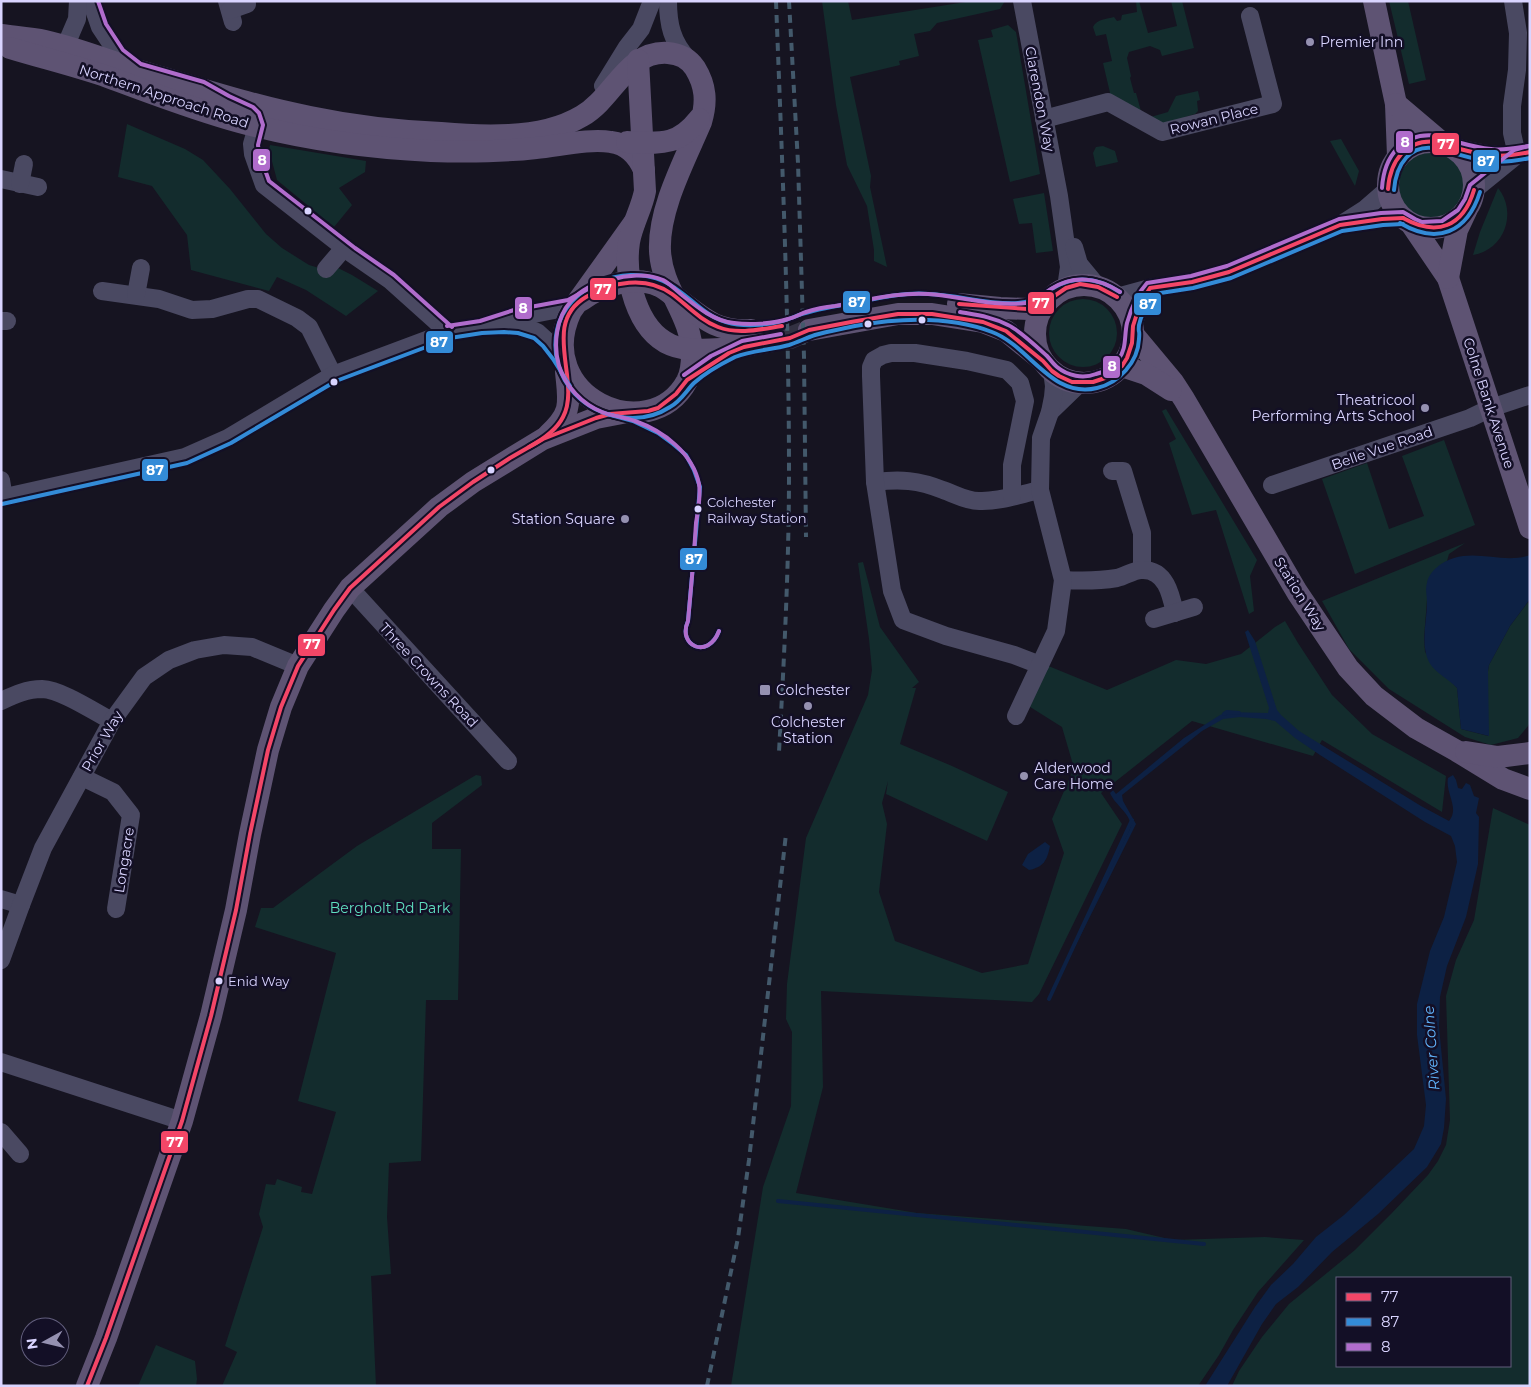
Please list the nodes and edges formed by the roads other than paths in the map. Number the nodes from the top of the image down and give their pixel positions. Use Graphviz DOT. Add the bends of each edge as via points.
graph roads {
  1 [pos="78,1"];
  2 [pos="91,1"];
  3 [pos="652,1"];
  4 [pos="668,1"];
  5 [pos="1022,1"];
  6 [pos="1374,1"];
  7 [pos="1513,1"];
  8 [pos="247,4"];
  9 [pos="230,11"];
  10 [pos="1250,16"];
  11 [pos="100,27"];
  12 [pos="641,29"];
  13 [pos="1524,32"];
  14 [pos="1,35"];
  15 [pos="1,46"];
  16 [pos="65,47"];
  17 [pos="688,59"];
  18 [pos="638,60"];
  19 [pos="85,62"];
  20 [pos="138,70"];
  21 [pos="202,88"];
  22 [pos="1396,104"];
  23 [pos="704,110"];
  24 [pos="1044,119"];
  25 [pos="257,126"];
  26 [pos="554,128"];
  27 [pos="611,142"];
  28 [pos="642,142"];
  29 [pos="1446,145"];
  30 [pos="1523,153"];
  31 [pos="1398,156"];
  32 [pos="24,164"];
  33 [pos="644,170"];
  34 [pos="1,179"];
  35 [pos="20,184"];
  36 [pos="38,187"];
  37 [pos="1388,189"];
  38 [pos="1059,196"];
  39 [pos="1471,199"];
  40 [pos="1408,222"];
  41 [pos="634,224"];
  42 [pos="1340,225"];
  43 [pos="344,248"];
  44 [pos="141,268"];
  45 [pos="326,269"];
  46 [pos="1448,278"];
  47 [pos="631,282"];
  48 [pos="1150,288"];
  49 [pos="102,291"];
  50 [pos="1107,292"];
  51 [pos="1058,294"];
  52 [pos="136,295"];
  53 [pos="672,295"];
  54 [pos="579,302"];
  55 [pos="481,327"];
  56 [pos="1133,330"];
  57 [pos="448,332"];
  58 [pos="749,341"];
  59 [pos="690,364"];
  60 [pos="1048,366"];
  61 [pos="1122,366"];
  62 [pos="566,367"];
  63 [pos="334,376"];
  64 [pos="1080,383"];
  65 [pos="1530,395"];
  66 [pos="1184,399"];
  67 [pos="1491,408"];
  68 [pos="628,412"];
  69 [pos="1050,412"];
  70 [pos="543,439"];
  71 [pos="1112,471"];
  72 [pos="1,480"];
  73 [pos="875,482"];
  74 [pos="1272,485"];
  75 [pos="1040,490"];
  76 [pos="1012,496"];
  77 [pos="2,498"];
  78 [pos="1530,528"];
  79 [pos="1142,570"];
  80 [pos="1063,580"];
  81 [pos="350,588"];
  82 [pos="1194,607"];
  83 [pos="1175,612"];
  84 [pos="1154,619"];
  85 [pos="1040,665"];
  86 [pos="298,666"];
  87 [pos="1,701"];
  88 [pos="1016,716"];
  89 [pos="112,721"];
  90 [pos="1457,751"];
  91 [pos="1528,752"];
  92 [pos="508,761"];
  93 [pos="82,776"];
  94 [pos="1530,789"];
  95 [pos="1,899"];
  96 [pos="21,905"];
  97 [pos="116,909"];
  98 [pos="1,960"];
  99 [pos="1,1062"];
  100 [pos="182,1121"];
  101 [pos="1,1132"];
  102 [pos="20,1154"];
  103 [pos="87,1386"];
  1 -- 16 [label="street" via="77,19"];
  2 -- 11 [label="street"];
  3 -- 12 [label="street"];
  4 -- 17 [label="street" via="673,38"];
  5 -- 24 [label="street, Clarendon Way"];
  6 -- 22 [label="main road"];
  7 -- 13 [label="street"];
  8 -- 9 [label="street"];
  10 -- 24 [label="street, Rowan Place" via="1273,104 1162,132 1108,102"];
  11 -- 19 [label="street"];
  11 -- 20 [label="street" via="118,54"];
  12 -- 18 [label="street"];
  12 -- 26 [label="street" via="591,102"];
  13 -- 30 [label="street" via="1512,106 1512,133"];
  14 -- 16 [label="main road"];
  15 -- 19 [label="main road, Northern Approach Road"];
  16 -- 19 [label="main road"];
  17 -- 18 [label="main road" via="666,53"];
  17 -- 23 [label="main road" via="702,83"];
  18 -- 26 [label="main road, Northern Approach Road" via="593,109"];
  18 -- 28 [label="main road"];
  19 -- 20 [label="main road, Northern Approach Road"];
  19 -- 25 [label="main road, Northern Approach Road" via="106,77 214,115"];
  20 -- 21 [label="main road, Northern Approach Road"];
  21 -- 25 [label="street" via="249,112"];
  21 -- 26 [label="main road, Northern Approach Road" via="311,118 383,129 509,135"];
  22 -- 29 [label="main road"];
  22 -- 31 [label="main road"];
  23 -- 28 [label="main road" via="693,127 677,139"];
  23 -- 53 [label="main road" via="664,217 660,252"];
  24 -- 38 [label="street, Clarendon Way"];
  25 -- 27 [label="main road, Northern Approach Road" via="336,142 431,150 523,150"];
  25 -- 43 [label="street" via="253,154 264,184"];
  27 -- 28 [label="main road"];
  27 -- 33 [label="main road, Northern Approach Road" via="636,155"];
  28 -- 33 [label="main road"];
  29 -- 30 [label="street" via="1488,155"];
  29 -- 31 [label="main road" via="1421,143"];
  29 -- 39 [label="main road" via="1462,155 1470,166 1474,179"];
  30 -- 39 [label="street"];
  31 -- 37 [label="main road" via="1389,173"];
  32 -- 35 [label="street"];
  33 -- 41 [label="main road" via="645,191"];
  34 -- 35 [label="street"];
  35 -- 36 [label="street"];
  37 -- 40 [label="main road" via="1396,212"];
  37 -- 42 [label="street"];
  38 -- 50 [label="street, Clarendon Way" via="1079,264"];
  38 -- 51 [label="street, Clarendon Way" via="1070,267"];
  39 -- 40 [label="main road" via="1459,218 1444,227 1429,228"];
  39 -- 46 [label="main road" via="1458,230"];
  40 -- 42 [label="street" via="1382,219"];
  40 -- 46 [label="main road, Colne Bank Avenue"];
  41 -- 47 [label="main road" via="628,253"];
  41 -- 54 [label="main road"];
  42 -- 48 [label="street" via="1229,272"];
  43 -- 45 [label="street"];
  43 -- 57 [label="street" via="390,280"];
  44 -- 52 [label="street"];
  46 -- 67 [label="main road, Colne Bank Avenue"];
  47 -- 53 [label="main road" via="659,286"];
  47 -- 54 [label="main road" via="602,288"];
  47 -- 59 [label="main road" via="641,316 651,330"];
  48 -- 50 [label="street"];
  48 -- 56 [label="street" via="1140,304"];
  49 -- 52 [label="street"];
  50 -- 51 [label="main road" via="1080,284"];
  50 -- 56 [label="main road" via="1128,311"];
  51 -- 60 [label="main road" via="1042,308 1036,326 1038,349"];
  51 -- 60 [label="main road" via="1028,309 930,300 899,301 810,324 898,314 932,314 982,322 1006,331"];
  52 -- 63 [label="street" via="159,298 192,310 212,310 258,299 309,327"];
  53 -- 58 [label="main road" via="717,326"];
  53 -- 59 [label="main road" via="686,320 691,339"];
  54 -- 55 [label="street"];
  54 -- 62 [label="main road" via="571,311 563,333"];
  55 -- 57 [label="street"];
  55 -- 62 [label="street" via="519,327 537,332"];
  56 -- 61 [label="main road" via="1130,351"];
  56 -- 66 [label="main road, Station Way"];
  57 -- 63 [label="street"];
  58 -- 59 [label="main road"];
  58 -- 59 [label="main road" via="714,362"];
  59 -- 68 [label="main road" via="676,394 658,408"];
  60 -- 64 [label="main road" via="1064,379"];
  60 -- 69 [label="street" via="1054,386"];
  61 -- 64 [label="main road" via="1101,380"];
  61 -- 66 [label="main road, Station Way" via="1146,374"];
  62 -- 68 [label="main road" via="575,384 586,395 601,405"];
  62 -- 70 [label="main road" via="568,407 560,422"];
  63 -- 77 [label="street" via="228,438 185,457"];
  64 -- 69 [label="street"];
  65 -- 67 [label="street, Belle Vue Road"];
  66 -- 90 [label="main road, Station Way" via="1297,592 1348,668 1374,696 1416,728"];
  67 -- 74 [label="street, Belle Vue Road"];
  67 -- 78 [label="main road, Colne Bank Avenue"];
  68 -- 70 [label="main road" via="596,418"];
  69 -- 75 [label="street" via="1041,438"];
  70 -- 81 [label="main road" via="472,482 439,507"];
  71 -- 79 [label="street" via="1123,471 1126,480 1142,534"];
  72 -- 77 [label="street"];
  73 -- 76 [label="street" via="922,482 978,502"];
  73 -- 76 [label="street" via="874,360 891,353 915,353 1007,370 1020,383 1025,401 1012,465"];
  73 -- 85 [label="street" via="892,591 903,620"];
  75 -- 76 [label="street"];
  75 -- 80 [label="street"];
  79 -- 80 [label="street" via="1103,580"];
  79 -- 83 [label="street" via="1156,573 1165,582"];
  80 -- 85 [label="street" via="1056,631"];
  81 -- 86 [label="main road"];
  81 -- 92 [label="street, Three Crowns Road"];
  82 -- 83 [label="street"];
  83 -- 84 [label="street"];
  85 -- 88 [label="street"];
  86 -- 89 [label="street, Prior Way" via="252,648 224,645 195,650 169,660 144,678"];
  86 -- 100 [label="main road" via="268,750 234,920"];
  87 -- 89 [label="street" via="22,692 42,689 62,694"];
  89 -- 93 [label="street, Prior Way"];
  90 -- 91 [label="main road, Station Way" via="1498,758"];
  90 -- 94 [label="main road, Station Way" via="1503,779"];
  93 -- 96 [label="street, Prior Way" via="43,848"];
  93 -- 97 [label="street, Longacre" via="113,792 131,815"];
  95 -- 96 [label="street"];
  96 -- 98 [label="street, Prior Way"];
  99 -- 100 [label="street"];
  100 -- 103 [label="main road"];
  101 -- 102 [label="street"];
}
